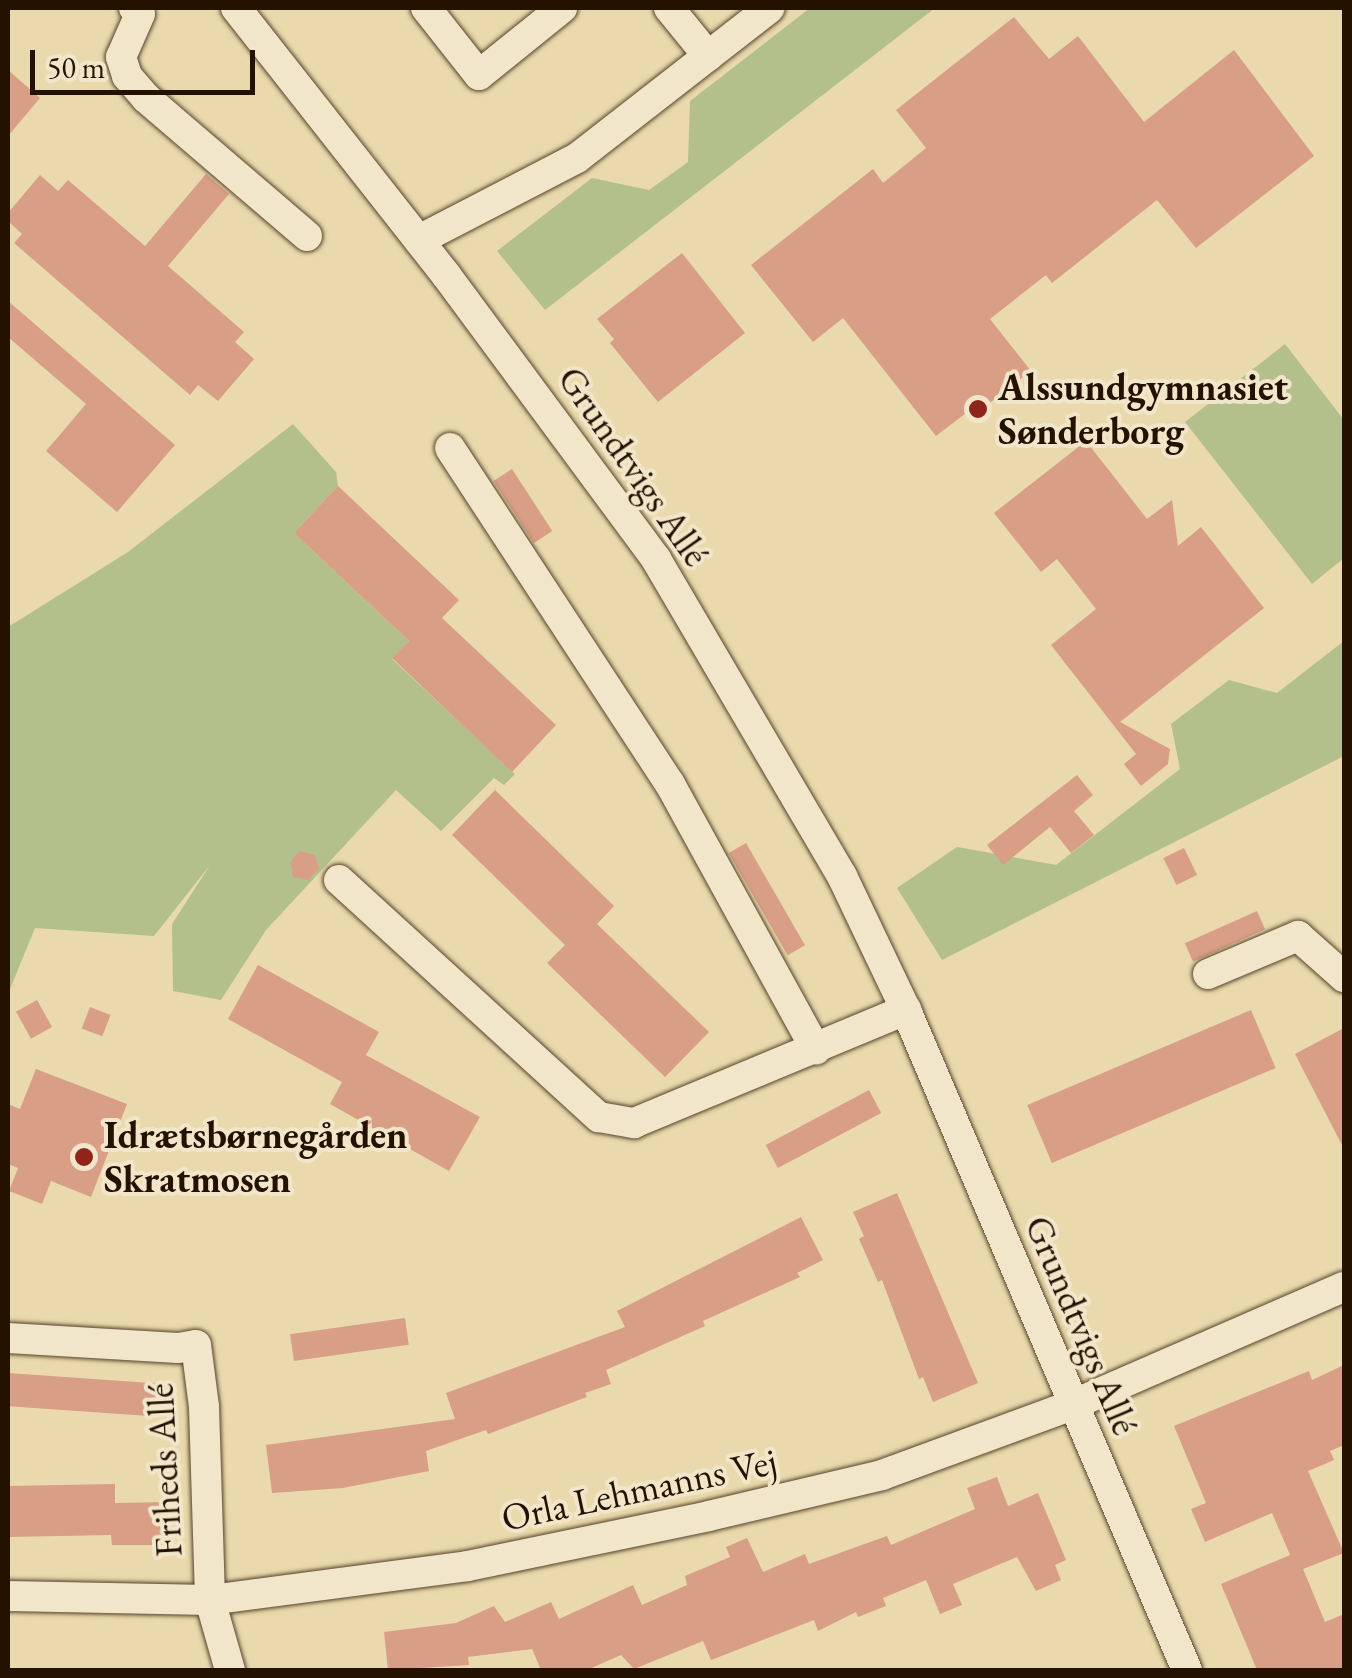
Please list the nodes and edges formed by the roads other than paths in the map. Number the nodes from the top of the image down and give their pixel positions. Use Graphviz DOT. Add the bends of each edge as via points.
graph roads {
  1 [pos="134,8"];
  2 [pos="236,8"];
  3 [pos="426,8"];
  4 [pos="562,8"];
  5 [pos="669,8"];
  6 [pos="770,8"];
  7 [pos="708,56"];
  8 [pos="307,236"];
  9 [pos="419,240"];
  10 [pos="450,448"];
  11 [pos="339,880"];
  12 [pos="1208,974"];
  13 [pos="1344,977"];
  14 [pos="906,1010"];
  15 [pos="816,1050"];
  16 [pos="1344,1287"];
  17 [pos="8,1338"];
  18 [pos="1072,1405"];
  19 [pos="8,1596"];
  20 [pos="210,1600"];
  21 [pos="230,1670"];
  22 [pos="1186,1670"];
  1 -- 8 [label="street" via="140,14 121,57 127,76"];
  2 -- 9 [label="street, Grundtvigs Allé"];
  3 -- 4 [label="street" via="479,74"];
  5 -- 7 [label="street"];
  6 -- 7 [label="street"];
  7 -- 9 [label="street" via="577,158"];
  9 -- 14 [label="street, Grundtvigs Allé" via="656,559 842,876"];
  10 -- 15 [label="street" via="670,784"];
  11 -- 15 [label="street" via="599,1117 634,1123"];
  12 -- 13 [label="street" via="1298,936"];
  14 -- 15 [label="street"];
  14 -- 18 [label="street, Grundtvigs Allé"];
  16 -- 18 [label="street, Orla Lehmanns Vej"];
  17 -- 20 [label="street, Friheds Allé" via="196,1345"];
  18 -- 20 [label="street, Orla Lehmanns Vej" via="882,1475 710,1516 468,1566"];
  18 -- 22 [label="street, Grundtvigs Allé"];
  19 -- 20 [label="street, Friheds Allé"];
  20 -- 21 [label="street, Friheds Allé"];
}
